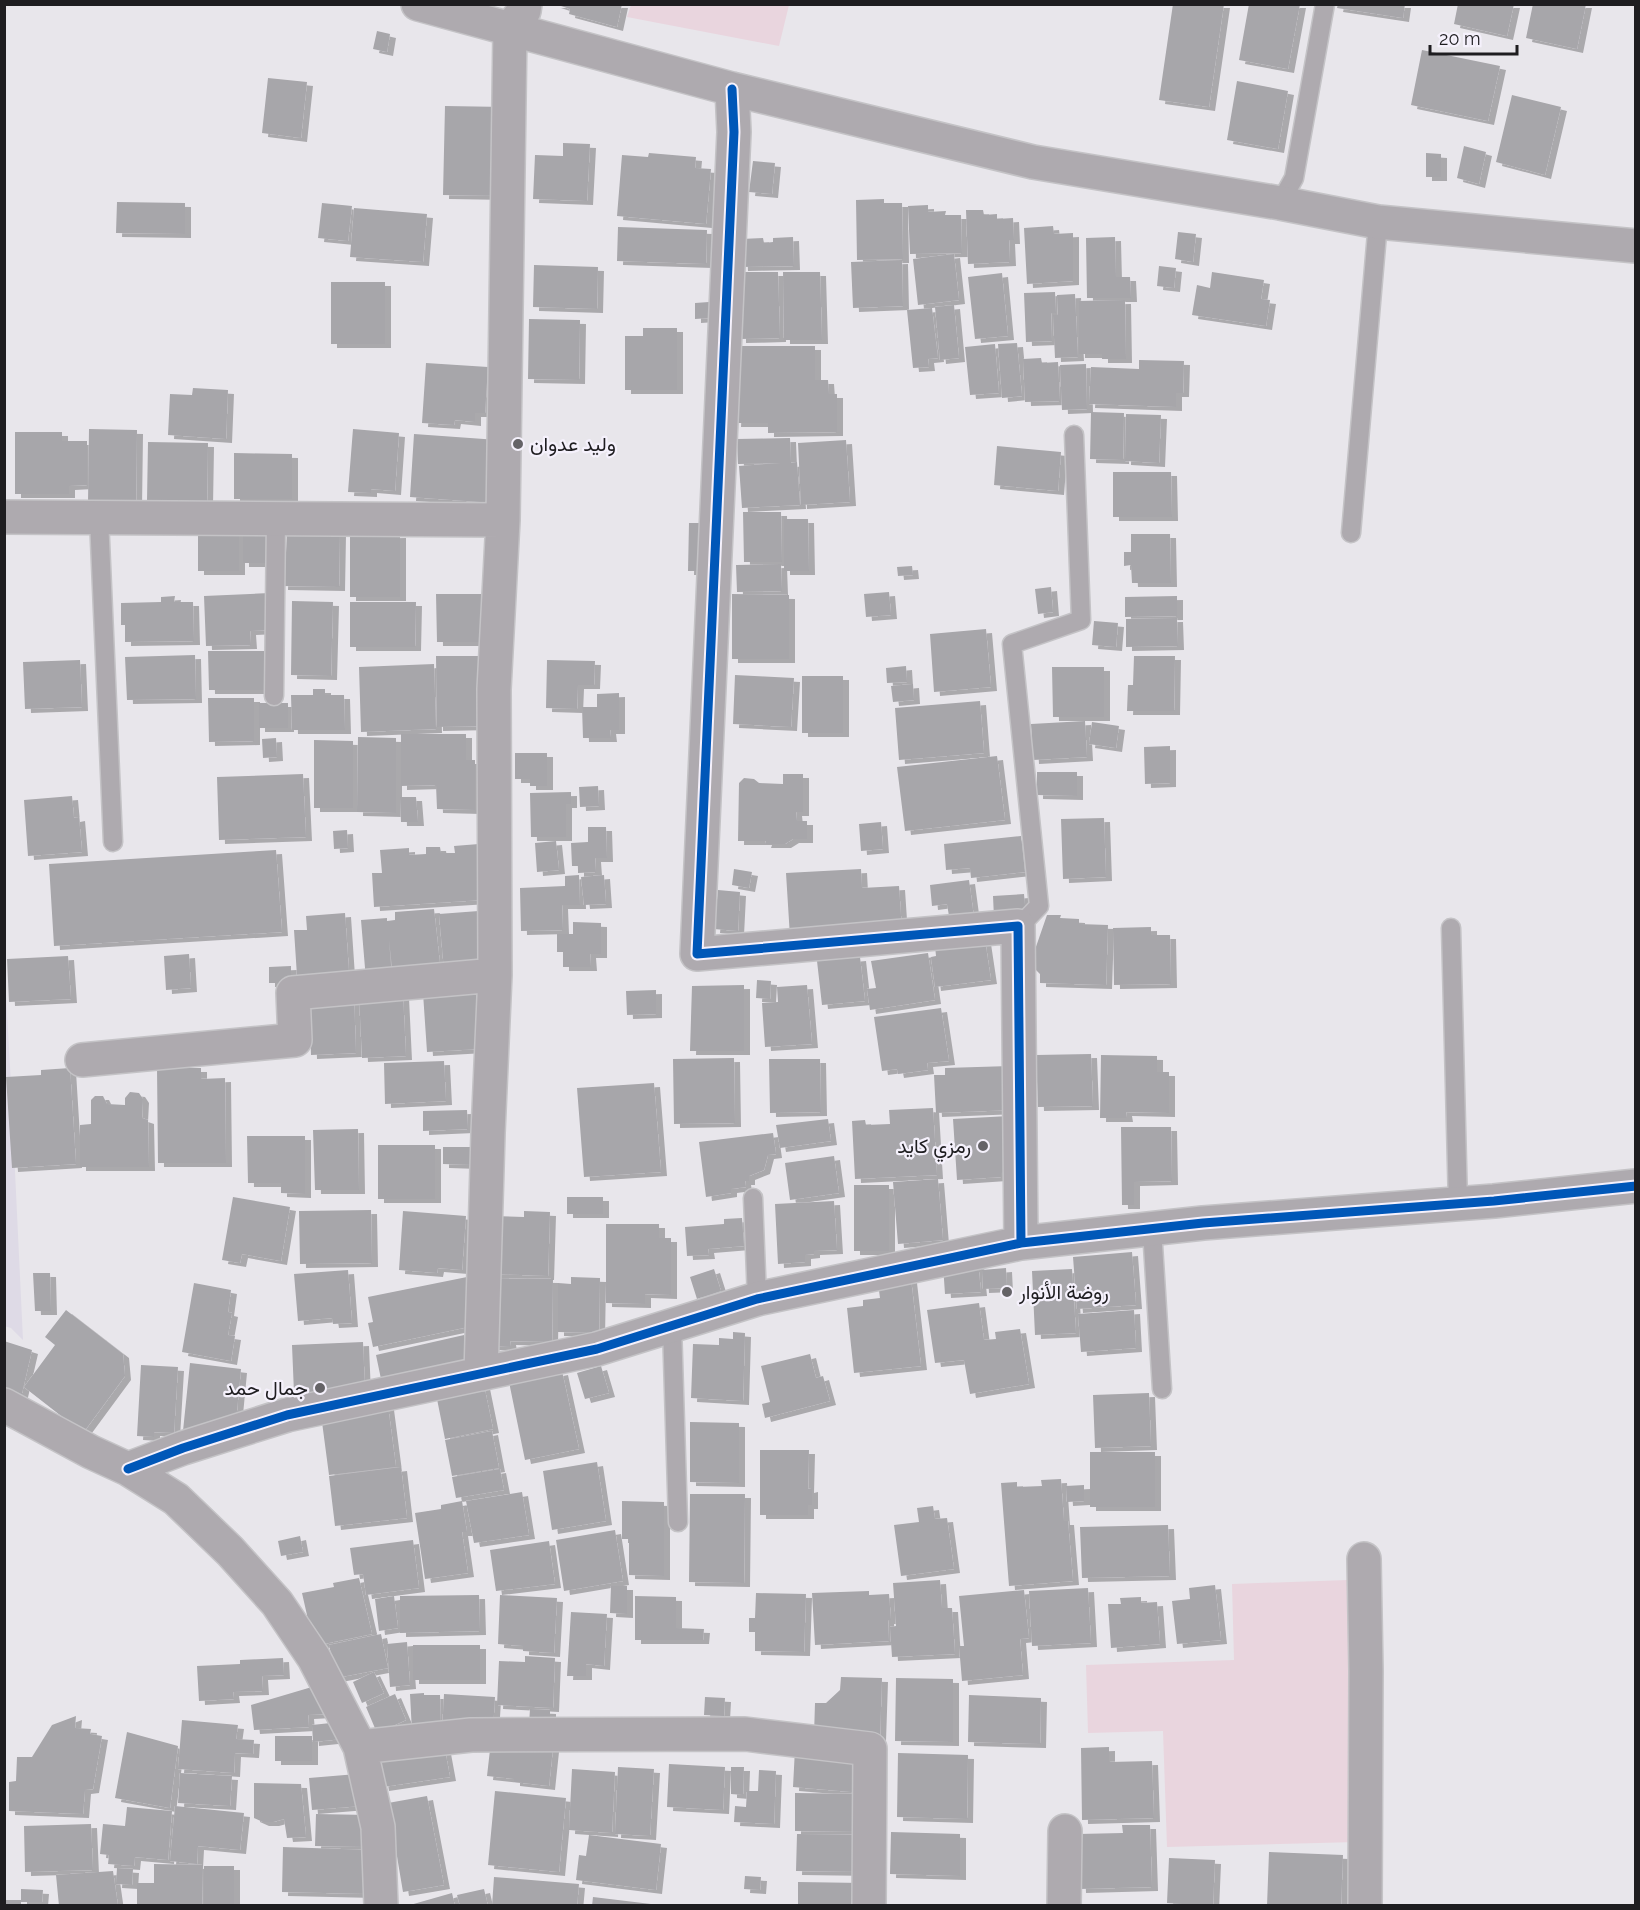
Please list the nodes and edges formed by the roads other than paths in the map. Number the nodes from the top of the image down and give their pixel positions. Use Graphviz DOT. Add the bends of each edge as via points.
graph roads {
  1 [pos="418,4"];
  2 [pos="1325,4"];
  3 [pos="518,17"];
  4 [pos="732,89"];
  5 [pos="1280,203"];
  6 [pos="1378,222"];
  7 [pos="1635,244"];
  8 [pos="1074,435"];
  9 [pos="4,517"];
  10 [pos="99,518"];
  11 [pos="276,519"];
  12 [pos="503,520"];
  13 [pos="1351,533"];
  14 [pos="274,696"];
  15 [pos="113,842"];
  16 [pos="1018,928"];
  17 [pos="1451,928"];
  18 [pos="495,975"];
  19 [pos="82,1060"];
  20 [pos="1635,1186"];
  21 [pos="753,1198"];
  22 [pos="1458,1204"];
  23 [pos="1152,1229"];
  24 [pos="1021,1243"];
  25 [pos="758,1299"];
  26 [pos="672,1326"];
  27 [pos="480,1374"];
  28 [pos="1162,1389"];
  29 [pos="4,1405"];
  30 [pos="128,1469"];
  31 [pos="678,1522"];
  32 [pos="1364,1559"];
  33 [pos="360,1747"];
  34 [pos="1065,1830"];
  35 [pos="381,1905"];
  36 [pos="869,1905"];
  37 [pos="1064,1905"];
  38 [pos="1365,1905"];
  1 -- 3 [label="street"];
  2 -- 5 [label="lane" via="1294,178"];
  3 -- 4 [label="street"];
  3 -- 12 [label="street"];
  4 -- 5 [label="street" via="1033,162"];
  4 -- 16 [label="street" via="734,132 697,954"];
  5 -- 6 [label="street"];
  6 -- 7 [label="street"];
  6 -- 13 [label="lane"];
  8 -- 16 [label="lane" via="1081,620 1012,644 1039,906"];
  9 -- 10 [label="street"];
  10 -- 11 [label="street"];
  10 -- 15 [label="lane"];
  11 -- 12 [label="street"];
  11 -- 14 [label="lane"];
  12 -- 18 [label="street" via="494,689"];
  16 -- 24 [label="street"];
  17 -- 22 [label="lane"];
  18 -- 19 [label="street" via="293,993 295,1040"];
  18 -- 27 [label="street"];
  20 -- 22 [label="street"];
  21 -- 25 [label="lane"];
  22 -- 23 [label="street"];
  23 -- 24 [label="street"];
  23 -- 28 [label="lane"];
  24 -- 25 [label="street"];
  25 -- 26 [label="street"];
  26 -- 27 [label="street" via="597,1349"];
  26 -- 31 [label="lane"];
  27 -- 30 [label="street" via="287,1415"];
  29 -- 30 [label="street"];
  30 -- 33 [label="street" via="176,1499 277,1603 314,1658"];
  32 -- 38 [label="street"];
  33 -- 35 [label="street" via="378,1827"];
  33 -- 36 [label="street" via="471,1735 746,1734 870,1749"];
  34 -- 37 [label="street"];
}
